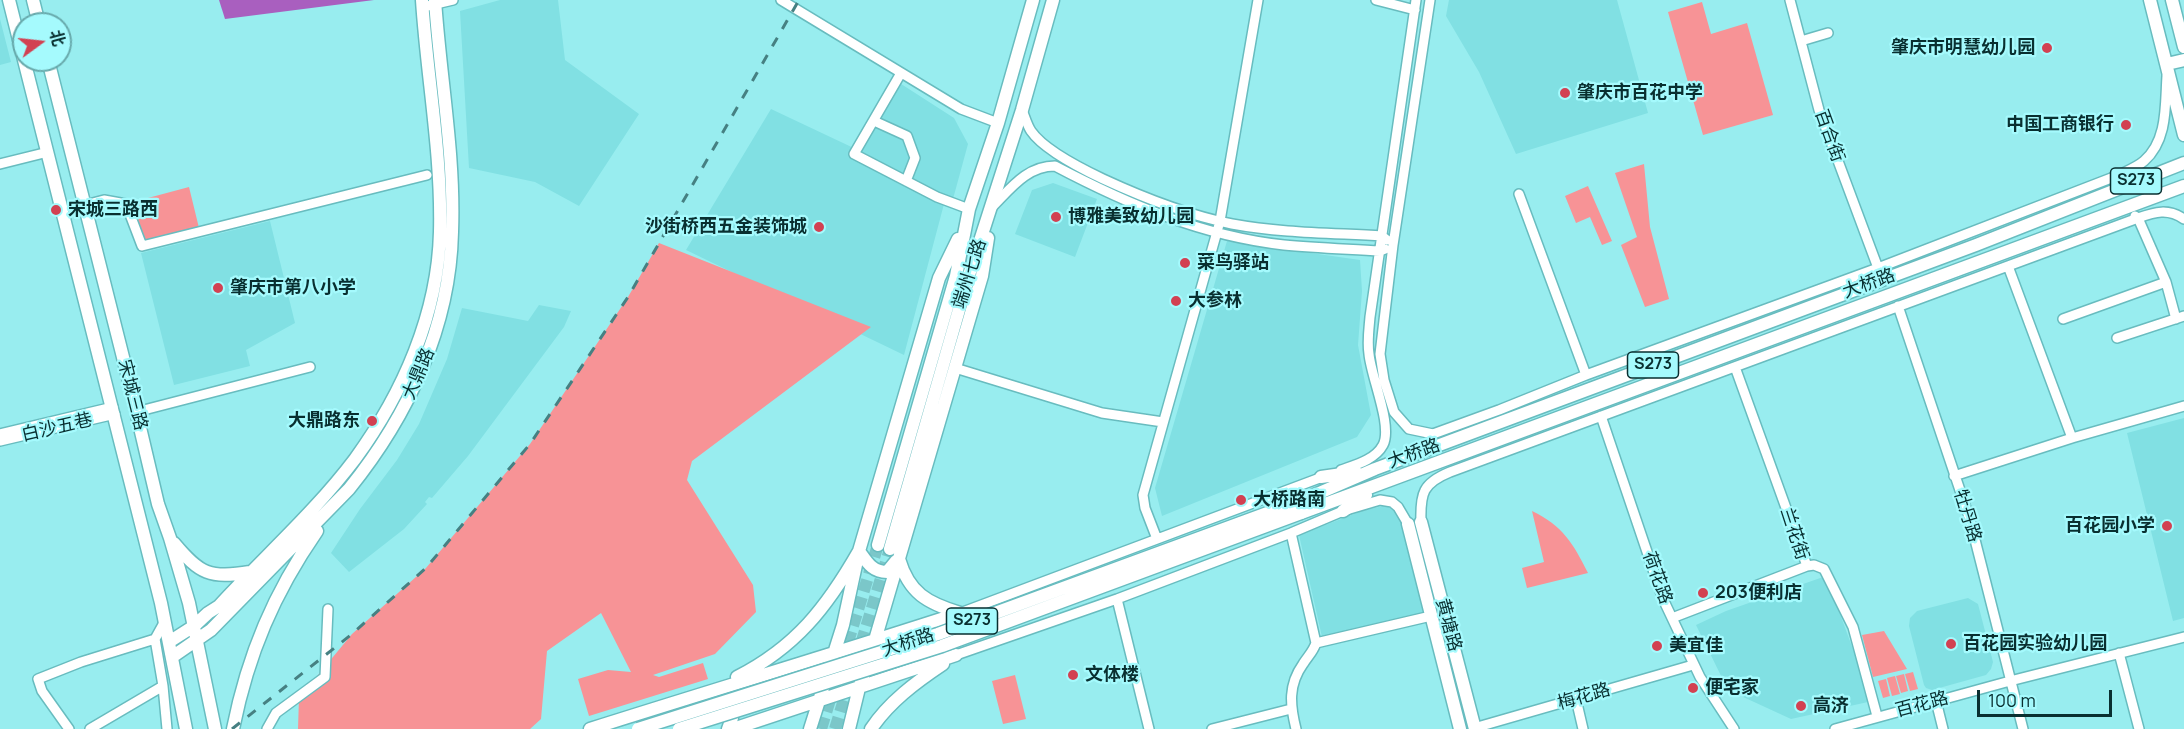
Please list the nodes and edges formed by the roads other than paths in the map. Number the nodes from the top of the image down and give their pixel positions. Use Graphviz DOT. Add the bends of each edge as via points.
graph roads {
  1 [pos="453,0"];
  2 [pos="781,0"];
  3 [pos="1033,0"];
  4 [pos="1053,0"];
  5 [pos="1258,0"];
  6 [pos="1377,0"];
  7 [pos="1416,0"];
  8 [pos="1430,0"];
  9 [pos="1790,0"];
  10 [pos="2150,0"];
  11 [pos="2172,0"];
  12 [pos="429,3"];
  13 [pos="1415,10"];
  14 [pos="1828,33"];
  15 [pos="1801,41"];
  16 [pos="2184,47"];
  17 [pos="2184,60"];
  18 [pos="2168,64"];
  19 [pos="27,72"];
  20 [pos="51,72"];
  21 [pos="901,73"];
  22 [pos="1022,110"];
  23 [pos="874,121"];
  24 [pos="998,123"];
  25 [pos="2184,135"];
  26 [pos="48,152"];
  27 [pos="2184,163"];
  28 [pos="0,164"];
  29 [pos="427,175"];
  30 [pos="906,181"];
  31 [pos="2184,186"];
  32 [pos="1519,194"];
  33 [pos="2146,200"];
  34 [pos="2089,201"];
  35 [pos="84,205"];
  36 [pos="992,207"];
  37 [pos="2035,208"];
  38 [pos="969,209"];
  39 [pos="2119,210"];
  40 [pos="2138,218"];
  41 [pos="2097,219"];
  42 [pos="2184,219"];
  43 [pos="966,221"];
  44 [pos="1220,221"];
  45 [pos="1217,232"];
  46 [pos="1382,236"];
  47 [pos="1393,245"];
  48 [pos="1976,245"];
  49 [pos="1380,251"];
  50 [pos="1974,263"];
  51 [pos="2008,266"];
  52 [pos="1878,268"];
  53 [pos="2166,282"];
  54 [pos="1864,286"];
  55 [pos="1803,296"];
  56 [pos="1923,297"];
  57 [pos="1898,306"];
  58 [pos="2180,318"];
  59 [pos="2063,319"];
  60 [pos="2117,338"];
  61 [pos="310,367"];
  62 [pos="1735,367"];
  63 [pos="955,368"];
  64 [pos="1586,375"];
  65 [pos="1674,389"];
  66 [pos="1620,396"];
  67 [pos="2184,406"];
  68 [pos="114,410"];
  69 [pos="1499,410"];
  70 [pos="136,412"];
  71 [pos="1601,416"];
  72 [pos="1162,422"];
  73 [pos="2072,438"];
  74 [pos="0,439"];
  75 [pos="1443,444"];
  76 [pos="1468,453"];
  77 [pos="1375,469"];
  78 [pos="1450,472"];
  79 [pos="1954,476"];
  80 [pos="1321,477"];
  81 [pos="1382,484"];
  82 [pos="158,504"];
  83 [pos="335,505"];
  84 [pos="1302,507"];
  85 [pos="138,508"];
  86 [pos="1343,511"];
  87 [pos="1415,523"];
  88 [pos="1291,533"];
  89 [pos="170,538"];
  90 [pos="1157,539"];
  91 [pos="859,551"];
  92 [pos="888,551"];
  93 [pos="1807,566"];
  94 [pos="250,572"];
  95 [pos="1117,599"];
  96 [pos="328,609"];
  97 [pos="965,611"];
  98 [pos="1431,616"];
  99 [pos="1672,618"];
  100 [pos="165,621"];
  101 [pos="194,626"];
  102 [pos="2184,637"];
  103 [pos="155,639"];
  104 [pos="875,640"];
  105 [pos="169,642"];
  106 [pos="196,642"];
  107 [pos="1316,643"];
  108 [pos="978,647"];
  109 [pos="2119,653"];
  110 [pos="834,654"];
  111 [pos="956,655"];
  112 [pos="172,657"];
  113 [pos="1693,665"];
  114 [pos="2010,681"];
  115 [pos="163,686"];
  116 [pos="859,688"];
  117 [pos="715,689"];
  118 [pos="1576,699"];
  119 [pos="1936,701"];
  120 [pos="818,702"];
  121 [pos="1291,709"];
  122 [pos="1877,716"];
  123 [pos="1474,728"];
  124 [pos="69,729"];
  125 [pos="90,729"];
  126 [pos="167,729"];
  127 [pos="186,729"];
  128 [pos="215,729"];
  129 [pos="232,729"];
  130 [pos="267,729"];
  131 [pos="590,729"];
  132 [pos="638,729"];
  133 [pos="679,729"];
  134 [pos="728,729"];
  135 [pos="733,729"];
  136 [pos="810,729"];
  137 [pos="849,729"];
  138 [pos="870,729"];
  139 [pos="1149,729"];
  140 [pos="1212,729"];
  141 [pos="1296,729"];
  142 [pos="1460,729"];
  143 [pos="1583,729"];
  144 [pos="1734,729"];
  145 [pos="1835,729"];
  146 [pos="1943,729"];
  147 [pos="2024,729"];
  148 [pos="2139,729"];
  1 -- 12 [label="street"];
  2 -- 21 [label="street"];
  3 -- 24 [label="main road, 端州七路"];
  4 -- 22 [label="main road, 端州七路"];
  5 -- 44 [label="street"];
  6 -- 13 [label="street"];
  7 -- 13 [label="street"];
  8 -- 47 [label="street"];
  9 -- 15 [label="street, 百合街"];
  10 -- 18 [label="main road"];
  11 -- 16 [label="main road"];
  12 -- 83 [label="main road, 大鼎路" via="451,175 452,232 447,284 437,330 401,414 366,469"];
  12 -- 94 [label="main road, 大鼎路" via="440,233 423,330 405,375 354,459"];
  13 -- 46 [label="street"];
  14 -- 15 [label="street"];
  15 -- 52 [label="street, 百合街" via="1819,110"];
  17 -- 18 [label="main road"];
  18 -- 25 [label="main road"];
  18 -- 37 [label="street" via="2164,124 2152,153 2119,175"];
  19 -- 26 [label="main road, 宋城三路"];
  20 -- 35 [label="main road, 宋城三路"];
  21 -- 23 [label="street"];
  21 -- 24 [label="street" via="961,109"];
  22 -- 36 [label="main road, 端州七路"];
  22 -- 44 [label="street" via="1040,142 1084,170 1135,194"];
  23 -- 30 [label="street" via="907,136 915,158"];
  23 -- 30 [label="street" via="854,154"];
  24 -- 38 [label="main road, 端州七路"];
  26 -- 28 [label="street"];
  26 -- 68 [label="main road, 宋城三路"];
  27 -- 34 [label="main road, 大桥路 / S273"];
  29 -- 35 [label="street" via="142,246 126,204 104,200"];
  30 -- 38 [label="street"];
  31 -- 33 [label="main road, 大桥路 / S273"];
  32 -- 64 [label="street"];
  33 -- 39 [label="main road, 大桥路 / S273"];
  33 -- 40 [label="street"];
  34 -- 41 [label="main road"];
  34 -- 48 [label="main road, 大桥路 / S273"];
  35 -- 70 [label="main road, 宋城三路"];
  36 -- 45 [label="street" via="1020,178 1034,169 1055,166 1130,204"];
  36 -- 63 [label="main road" via="982,276"];
  36 -- 92 [label="main road, 端州七路"];
  37 -- 48 [label="street"];
  37 -- 52 [label="street"];
  38 -- 43 [label="main road, 端州七路"];
  39 -- 40 [label="street"];
  39 -- 41 [label="main road, 大桥路 / S273"];
  40 -- 42 [label="street" via="2158,211"];
  40 -- 51 [label="street"];
  40 -- 53 [label="street"];
  41 -- 50 [label="main road, 大桥路 / S273"];
  43 -- 91 [label="main road" via="939,278"];
  43 -- 92 [label="main road, 端州七路"];
  44 -- 45 [label="street"];
  44 -- 46 [label="street" via="1285,231"];
  45 -- 49 [label="street" via="1282,245"];
  45 -- 72 [label="street"];
  46 -- 47 [label="street"];
  46 -- 49 [label="street"];
  47 -- 49 [label="street"];
  47 -- 69 [label="street" via="1380,354 1394,412 1409,429 1433,434"];
  48 -- 54 [label="main road, 大桥路 / S273"];
  49 -- 80 [label="street" via="1370,317 1369,355 1386,426 1384,444 1361,463"];
  50 -- 56 [label="street"];
  50 -- 66 [label="main road, 大桥路 / S273"];
  51 -- 56 [label="street"];
  51 -- 73 [label="street"];
  52 -- 55 [label="street"];
  53 -- 58 [label="street"];
  53 -- 59 [label="street"];
  54 -- 55 [label="street"];
  54 -- 75 [label="main road, 大桥路 / S273"];
  55 -- 64 [label="street"];
  56 -- 57 [label="street"];
  57 -- 62 [label="street"];
  57 -- 79 [label="street, 牡丹路"];
  58 -- 60 [label="street"];
  61 -- 70 [label="street"];
  62 -- 65 [label="street"];
  62 -- 93 [label="street, 兰花街"];
  63 -- 72 [label="street" via="1101,414"];
  63 -- 92 [label="main road"];
  64 -- 69 [label="street"];
  65 -- 66 [label="street"];
  65 -- 71 [label="street"];
  66 -- 76 [label="main road, 大桥路 / S273"];
  67 -- 73 [label="street"];
  68 -- 74 [label="street"];
  68 -- 85 [label="main road, 宋城三路"];
  69 -- 75 [label="street"];
  70 -- 82 [label="main road, 宋城三路"];
  71 -- 78 [label="street"];
  71 -- 99 [label="street, 荷花路"];
  72 -- 90 [label="street" via="1143,495"];
  73 -- 79 [label="street"];
  75 -- 77 [label="main road, 大桥路 / S273"];
  76 -- 78 [label="street"];
  76 -- 81 [label="main road, 大桥路 / S273"];
  77 -- 80 [label="main road"];
  77 -- 84 [label="main road, 大桥路 / S273"];
  78 -- 87 [label="street" via="1428,485"];
  79 -- 114 [label="street, 牡丹路" via="1970,520"];
  80 -- 90 [label="street"];
  81 -- 84 [label="main road, 大桥路 / S273"];
  81 -- 86 [label="main road"];
  82 -- 85 [label="main road" via="145,512"];
  82 -- 89 [label="main road, 宋城三路"];
  83 -- 106 [label="main road, 大鼎路"];
  83 -- 129 [label="main road" via="297,560 264,621"];
  84 -- 132 [label="main road, 大桥路 / S273, bridge" via="938,634"];
  84 -- 133 [label="main road, 大桥路 / S273, bridge" via="942,646"];
  85 -- 100 [label="main road, 宋城三路"];
  86 -- 87 [label="street" via="1380,500 1392,502"];
  86 -- 88 [label="street"];
  87 -- 98 [label="main road, 黄塘路"];
  87 -- 123 [label="main road, 黄塘路"];
  88 -- 95 [label="street"];
  88 -- 107 [label="street"];
  89 -- 94 [label="main road" via="201,570 221,577"];
  89 -- 101 [label="main road, 宋城三路"];
  90 -- 97 [label="street"];
  91 -- 92 [label="main road" via="878,572 887,572"];
  91 -- 110 [label="main road"];
  91 -- 117 [label="main road" via="825,605 792,639 756,668"];
  92 -- 97 [label="main road" via="909,583 929,602"];
  92 -- 104 [label="main road"];
  93 -- 99 [label="street, 兰花街"];
  93 -- 122 [label="street" via="1824,569 1835,588 1853,627"];
  94 -- 101 [label="main road, 大鼎路"];
  95 -- 108 [label="street"];
  95 -- 139 [label="street"];
  96 -- 130 [label="street" via="325,677 276,713"];
  97 -- 104 [label="main road"];
  97 -- 108 [label="street" via="962,631 966,640"];
  98 -- 107 [label="street"];
  98 -- 142 [label="main road, 黄塘路"];
  99 -- 113 [label="street, 荷花路"];
  100 -- 103 [label="street"];
  100 -- 105 [label="main road, 宋城三路"];
  101 -- 105 [label="main road, 大鼎路"];
  101 -- 106 [label="main road, 宋城三路"];
  102 -- 109 [label="street, 百花路"];
  103 -- 115 [label="street"];
  103 -- 124 [label="street" via="38,679"];
  104 -- 110 [label="main road"];
  104 -- 116 [label="main road"];
  105 -- 112 [label="main road, 宋城三路"];
  106 -- 112 [label="main road, 大鼎路"];
  106 -- 128 [label="main road, 宋城三路"];
  107 -- 121 [label="street" via="1297,674 1290,697"];
  108 -- 111 [label="street"];
  109 -- 114 [label="street, 百花路"];
  109 -- 148 [label="street"];
  110 -- 117 [label="main road"];
  110 -- 120 [label="main road"];
  111 -- 116 [label="main road"];
  111 -- 138 [label="main road" via="914,684"];
  112 -- 127 [label="main road, 宋城三路"];
  113 -- 118 [label="street, 梅花路"];
  113 -- 144 [label="street, 荷花路"];
  114 -- 119 [label="street, 百花路"];
  114 -- 147 [label="street, 牡丹路"];
  115 -- 125 [label="street"];
  115 -- 126 [label="street"];
  116 -- 120 [label="main road"];
  116 -- 137 [label="main road"];
  117 -- 131 [label="main road"];
  117 -- 134 [label="main road" via="730,707"];
  118 -- 123 [label="street, 梅花路"];
  118 -- 143 [label="street"];
  119 -- 122 [label="street, 百花路"];
  119 -- 146 [label="street"];
  120 -- 135 [label="main road"];
  120 -- 136 [label="main road"];
  121 -- 140 [label="street"];
  121 -- 141 [label="street"];
  122 -- 145 [label="street, 百花路"];
}
